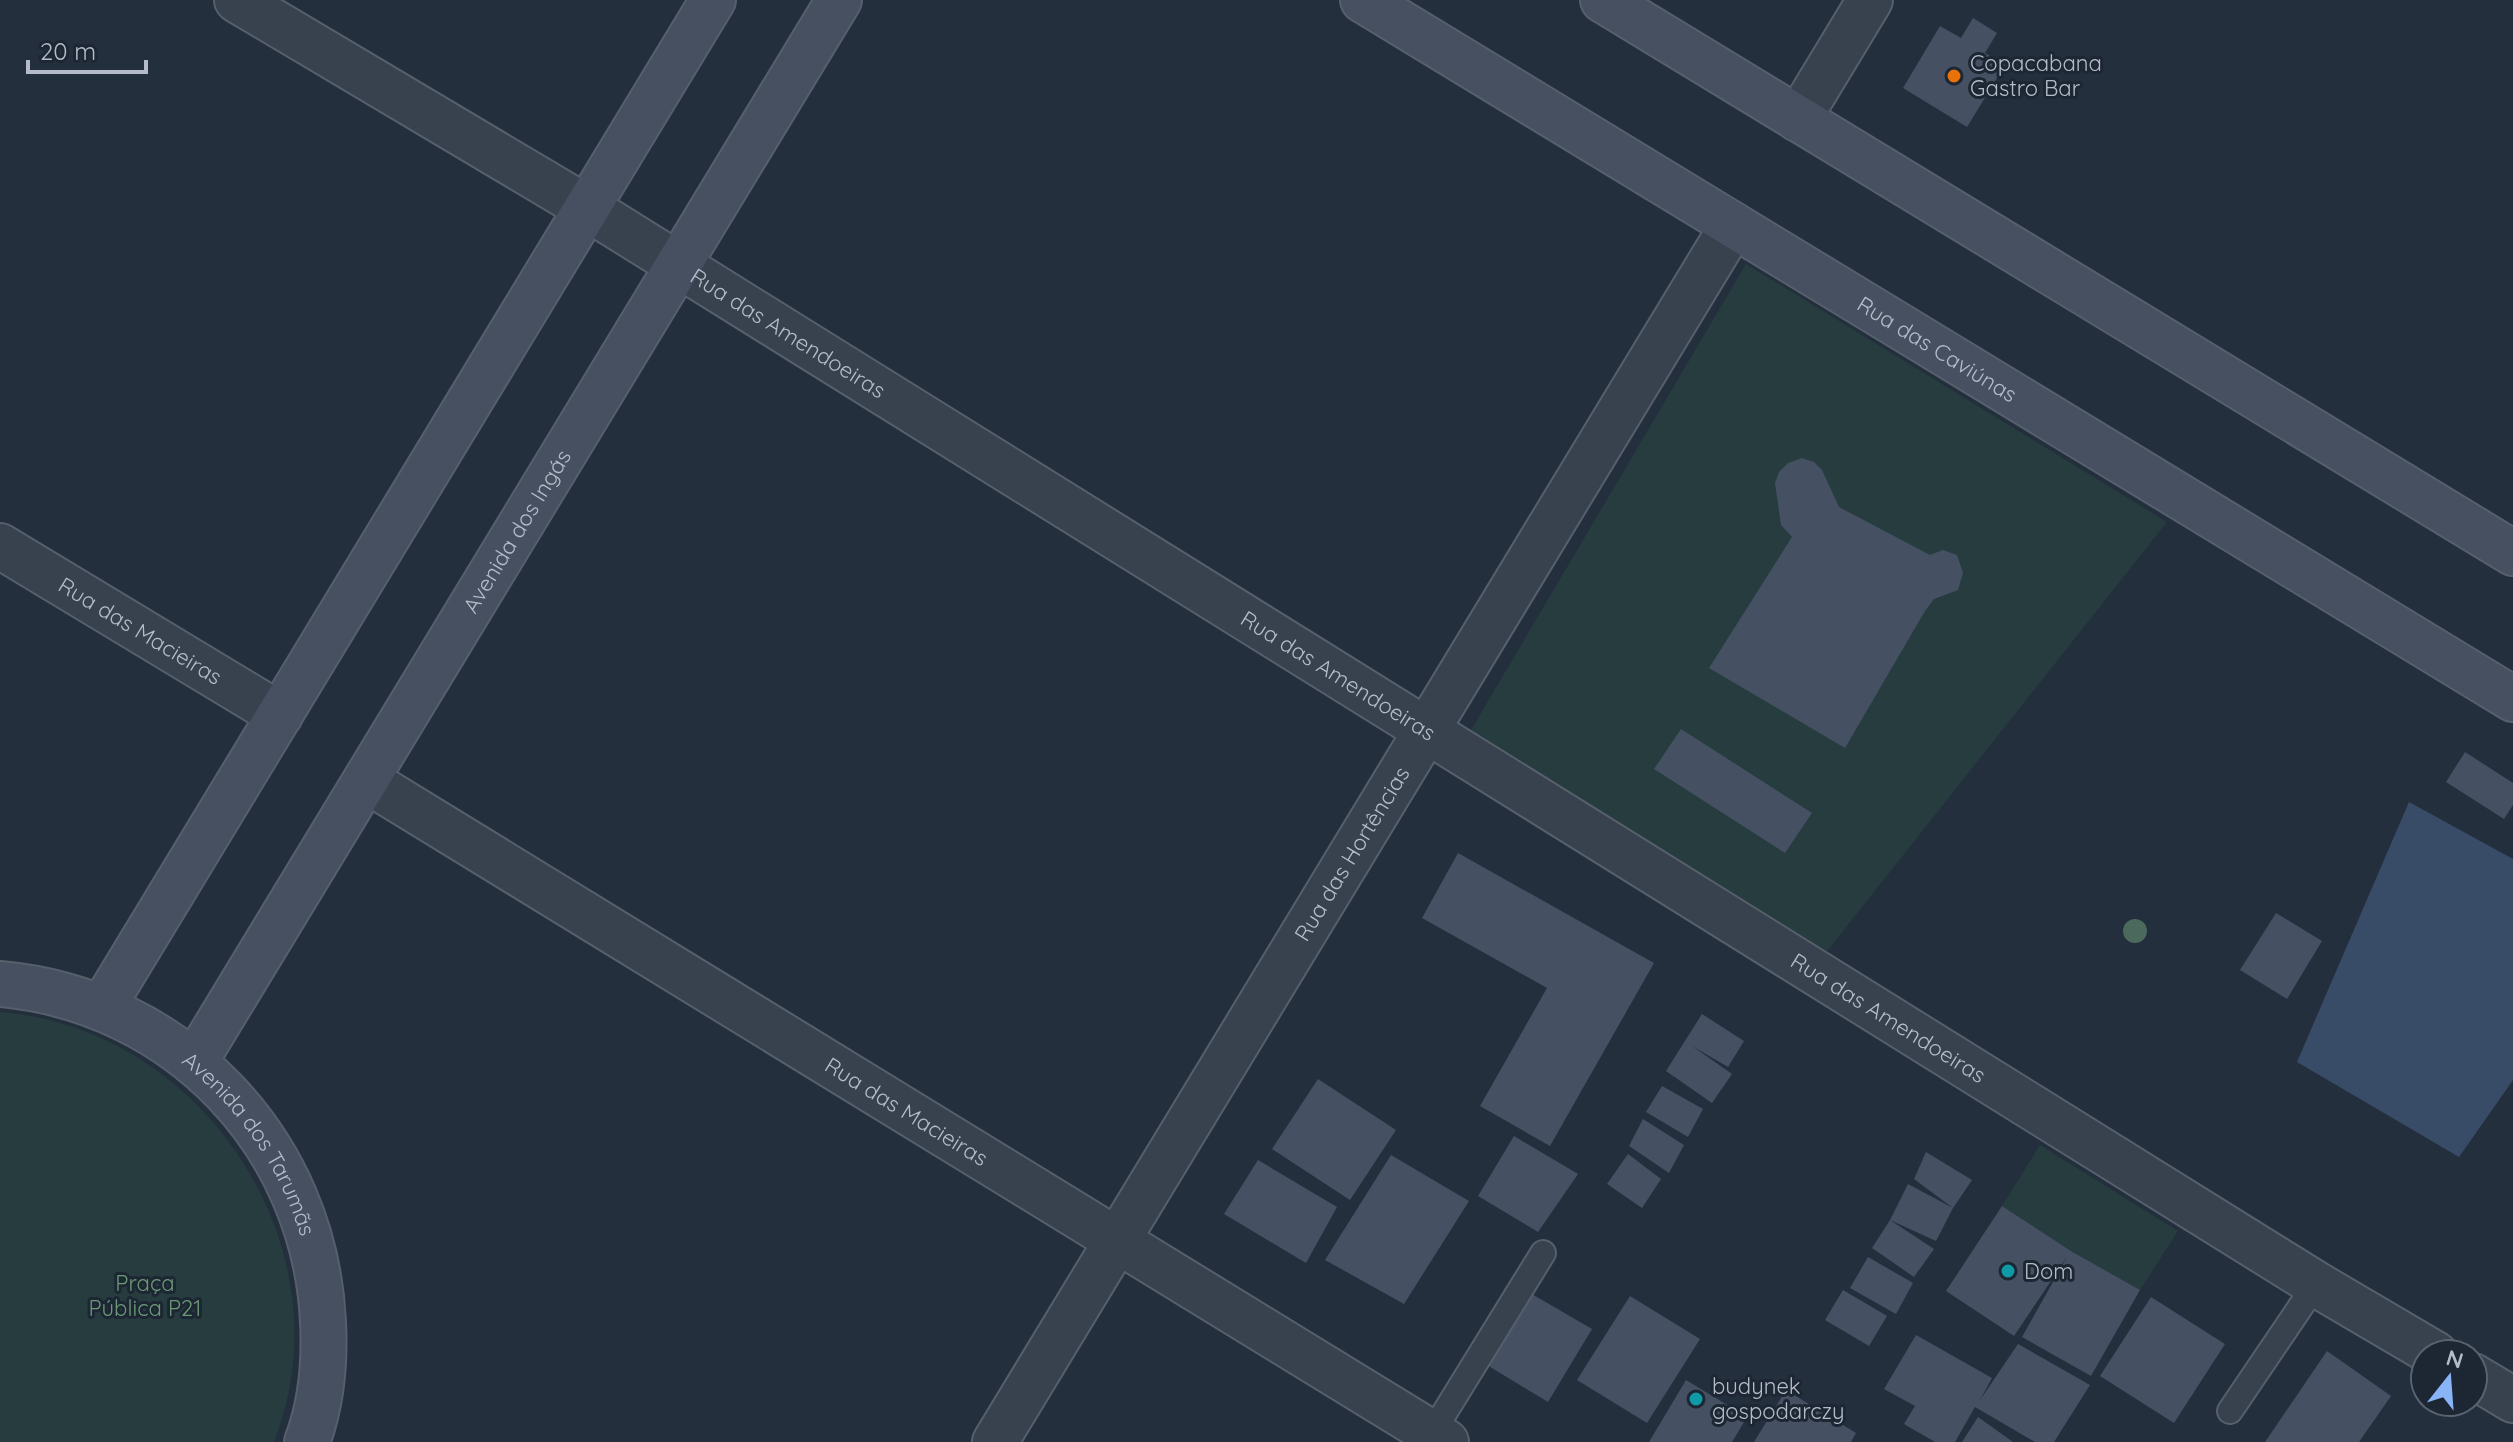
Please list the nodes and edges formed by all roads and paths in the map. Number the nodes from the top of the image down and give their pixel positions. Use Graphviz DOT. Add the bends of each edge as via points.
graph roads {
  1 [pos="237,0"];
  2 [pos="713,0"];
  3 [pos="839,0"];
  4 [pos="1363,0"];
  5 [pos="1603,0"];
  6 [pos="1870,0"];
  7 [pos="1798,119"];
  8 [pos="587,208"];
  9 [pos="1733,225"];
  10 [pos="678,266"];
  11 [pos="0,546"];
  12 [pos="2513,553"];
  13 [pos="2513,699"];
  14 [pos="280,715"];
  15 [pos="1427,731"];
  16 [pos="366,780"];
  17 [pos="0,984"];
  18 [pos="102,1008"];
  19 [pos="194,1063"];
  20 [pos="1117,1241"];
  21 [pos="1543,1253"];
  22 [pos="2316,1284"];
  23 [pos="2409,1339"];
  24 [pos="2489,1386"];
  25 [pos="2513,1400"];
  26 [pos="2230,1411"];
  27 [pos="1439,1438"];
  28 [pos="313,1440"];
  29 [pos="995,1442"];
  1 -- 8 [label="street, Rua das Amendoeiras"];
  2 -- 8 [label="street"];
  3 -- 10 [label="street, Avenida dos Ingás"];
  4 -- 9 [label="street, Rua das Caviúnas"];
  5 -- 7 [label="street"];
  6 -- 7 [label="street"];
  7 -- 12 [label="street"];
  8 -- 10 [label="street, Rua das Amendoeiras"];
  8 -- 14 [label="street"];
  9 -- 13 [label="street, Rua das Caviúnas"];
  9 -- 15 [label="street, Rua das Hortências"];
  10 -- 15 [label="street, Rua das Amendoeiras"];
  10 -- 16 [label="street, Avenida dos Ingás"];
  11 -- 14 [label="street, Rua das Macieiras"];
  14 -- 18 [label="street"];
  15 -- 20 [label="street, Rua das Hortências"];
  15 -- 22 [label="street, Rua das Amendoeiras"];
  16 -- 19 [label="street, Avenida dos Ingás"];
  16 -- 20 [label="street, Rua das Macieiras"];
  17 -- 18 [label="street, Avenida dos Tarumãs"];
  18 -- 19 [label="street, Avenida dos Tarumãs" via="146,1029"];
  19 -- 28 [label="street, Avenida dos Tarumãs" via="218,1083 276,1158 313,1246 324,1342"];
  20 -- 27 [label="street, Rua das Macieiras"];
  20 -- 29 [label="street, Rua das Hortências"];
  21 -- 27 [label="lane"];
  22 -- 23 [label="street, Rua das Amendoeiras"];
  22 -- 26 [label="lane"];
  24 -- 25 [label="street"];
}
